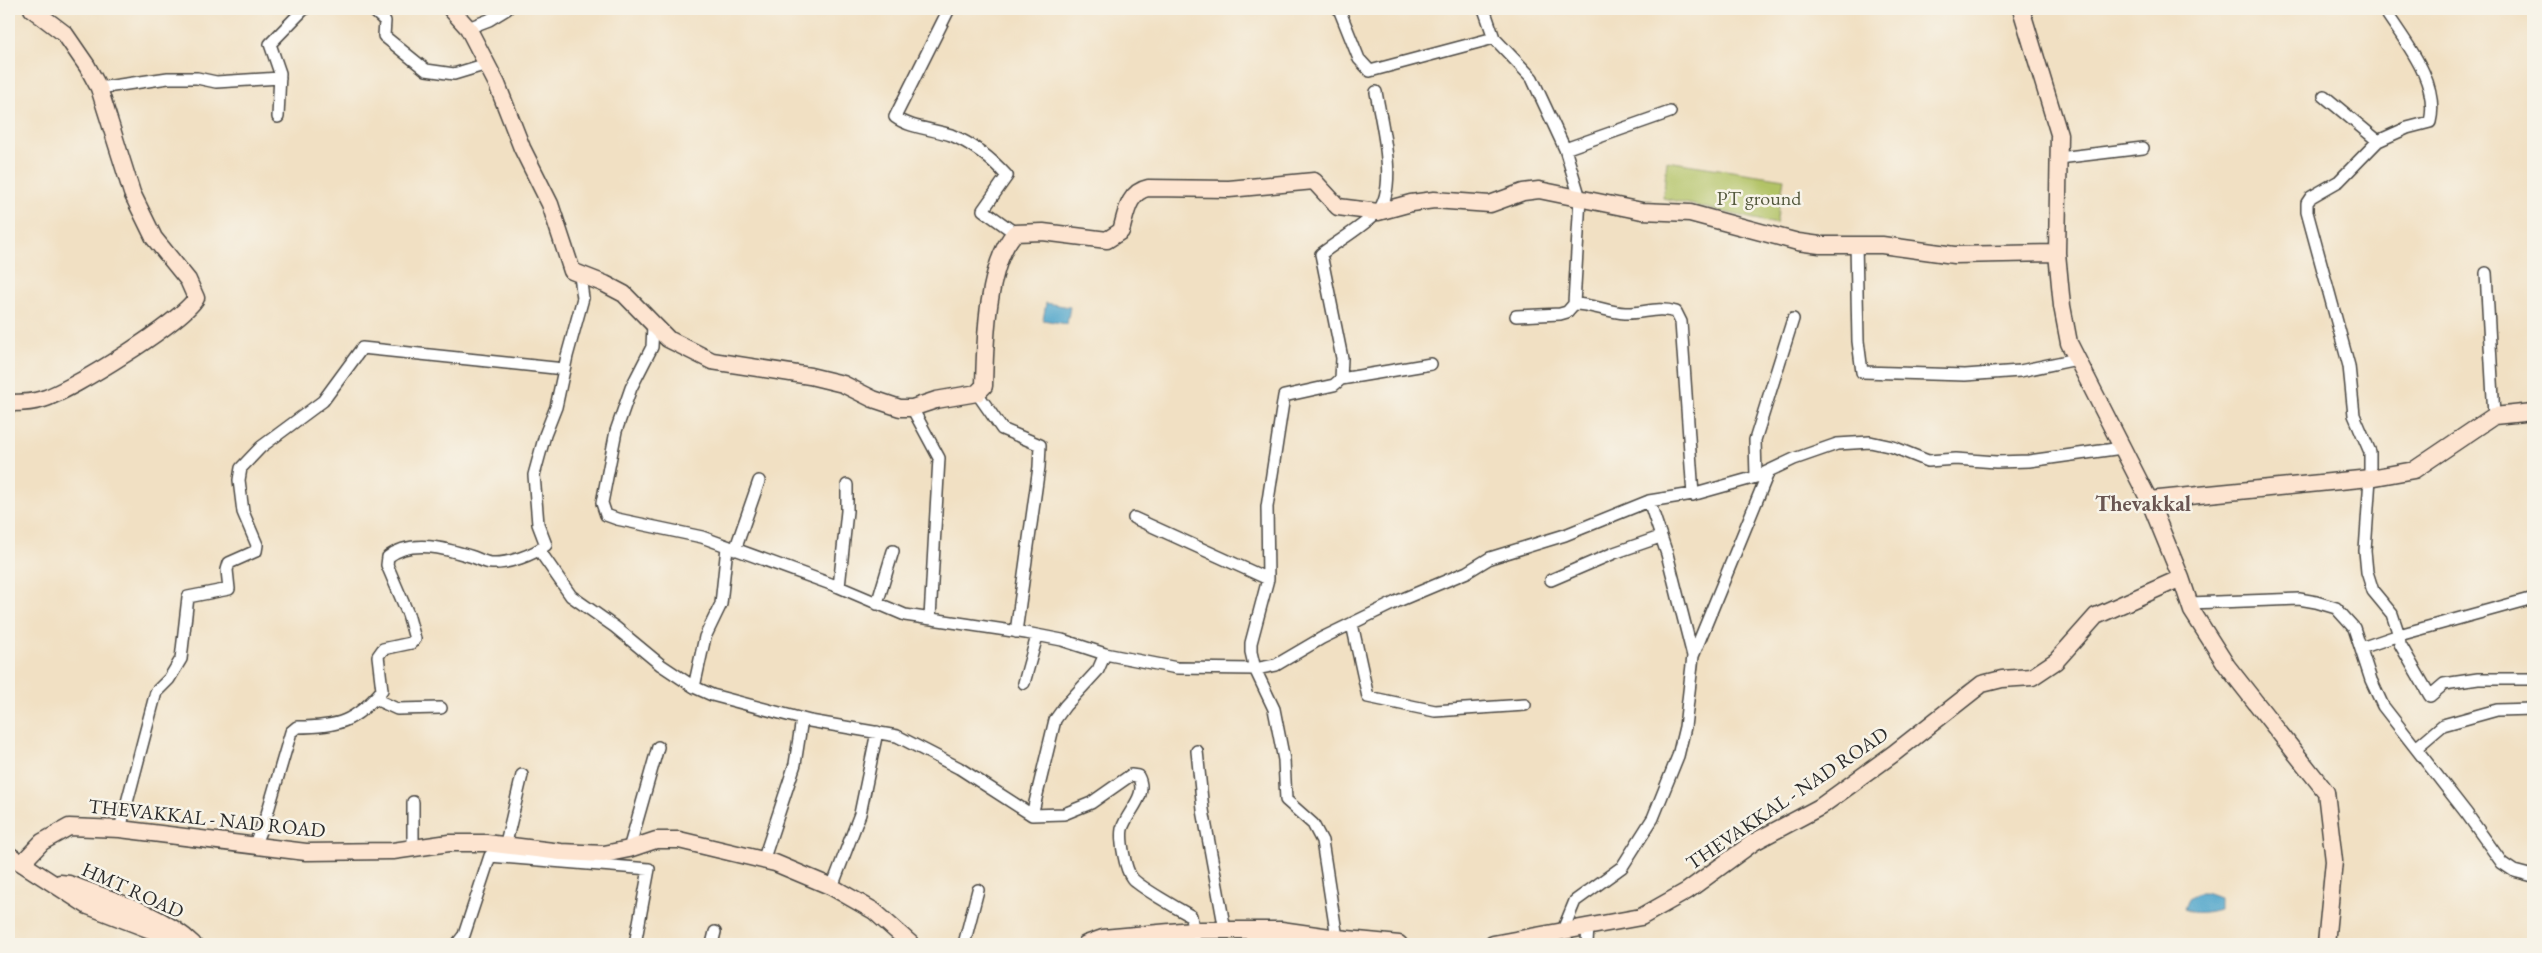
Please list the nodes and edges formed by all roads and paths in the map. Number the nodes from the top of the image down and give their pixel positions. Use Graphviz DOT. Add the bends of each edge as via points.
graph roads {
  1 [pos="32,9"];
  2 [pos="304,9"];
  3 [pos="372,9"];
  4 [pos="507,9"];
  5 [pos="949,9"];
  6 [pos="1339,9"];
  7 [pos="1484,9"];
  8 [pos="2384,9"];
  9 [pos="454,10"];
  10 [pos="2023,10"];
  11 [pos="468,28"];
  12 [pos="1494,38"];
  13 [pos="487,64"];
  14 [pos="280,78"];
  15 [pos="99,88"];
  16 [pos="1376,92"];
  17 [pos="2324,96"];
  18 [pos="1670,112"];
  19 [pos="278,117"];
  20 [pos="2378,141"];
  21 [pos="2143,148"];
  22 [pos="1565,149"];
  23 [pos="2059,158"];
  24 [pos="1580,198"];
  25 [pos="1378,212"];
  26 [pos="1015,233"];
  27 [pos="1856,243"];
  28 [pos="2058,253"];
  29 [pos="2486,273"];
  30 [pos="580,276"];
  31 [pos="1574,304"];
  32 [pos="1516,316"];
  33 [pos="1793,319"];
  34 [pos="653,325"];
  35 [pos="2078,359"];
  36 [pos="1431,364"];
  37 [pos="564,369"];
  38 [pos="1341,379"];
  39 [pos="976,393"];
  40 [pos="9,403"];
  41 [pos="912,408"];
  42 [pos="2533,412"];
  43 [pos="2494,416"];
  44 [pos="2122,448"];
  45 [pos="1768,473"];
  46 [pos="1756,476"];
  47 [pos="2370,478"];
  48 [pos="759,481"];
  49 [pos="847,485"];
  50 [pos="1693,495"];
  51 [pos="2149,500"];
  52 [pos="1649,501"];
  53 [pos="1134,518"];
  54 [pos="1660,537"];
  55 [pos="731,548"];
  56 [pos="539,550"];
  57 [pos="894,551"];
  58 [pos="2181,578"];
  59 [pos="1268,579"];
  60 [pos="1551,580"];
  61 [pos="839,587"];
  62 [pos="2533,598"];
  63 [pos="2190,603"];
  64 [pos="877,604"];
  65 [pos="930,618"];
  66 [pos="1352,624"];
  67 [pos="1016,632"];
  68 [pos="2399,635"];
  69 [pos="1037,636"];
  70 [pos="2361,648"];
  71 [pos="1106,654"];
  72 [pos="1693,656"];
  73 [pos="1255,669"];
  74 [pos="2533,679"];
  75 [pos="1024,683"];
  76 [pos="694,687"];
  77 [pos="375,699"];
  78 [pos="1525,705"];
  79 [pos="442,708"];
  80 [pos="2533,708"];
  81 [pos="802,719"];
  82 [pos="877,732"];
  83 [pos="658,747"];
  84 [pos="2416,748"];
  85 [pos="1196,751"];
  86 [pos="522,775"];
  87 [pos="413,802"];
  88 [pos="1032,815"];
  89 [pos="120,829"];
  90 [pos="254,846"];
  91 [pos="505,846"];
  92 [pos="413,849"];
  93 [pos="629,849"];
  94 [pos="16,859"];
  95 [pos="763,861"];
  96 [pos="2533,876"];
  97 [pos="52,882"];
  98 [pos="832,887"];
  99 [pos="978,890"];
  100 [pos="1588,926"];
  101 [pos="1224,930"];
  102 [pos="1563,930"];
  103 [pos="715,932"];
  104 [pos="1194,937"];
  105 [pos="1336,938"];
  106 [pos="1354,942"];
  107 [pos="176,944"];
  108 [pos="193,944"];
  109 [pos="456,944"];
  110 [pos="635,944"];
  111 [pos="712,944"];
  112 [pos="911,944"];
  113 [pos="964,944"];
  114 [pos="1086,944"];
  115 [pos="1399,944"];
  116 [pos="1492,944"];
  117 [pos="1587,944"];
  118 [pos="2326,944"];
  1 -- 15 [label="main road" via="65,34 78,49"];
  2 -- 14 [label="street" via="270,44"];
  3 -- 13 [label="street" via="385,21 384,36 426,70 454,74"];
  4 -- 11 [label="street"];
  5 -- 26 [label="street" via="895,117 952,136 995,162 1007,176 983,210"];
  6 -- 12 [label="street" via="1360,59 1370,71"];
  7 -- 12 [label="street"];
  8 -- 20 [label="street" via="2428,81 2432,114 2430,122"];
  9 -- 11 [label="main road"];
  10 -- 23 [label="main road" via="2059,134"];
  11 -- 13 [label="main road"];
  12 -- 22 [label="street" via="1532,78"];
  13 -- 30 [label="main road" via="522,148 550,204 572,271"];
  14 -- 15 [label="street" via="216,82 168,78"];
  14 -- 19 [label="street"];
  15 -- 40 [label="main road" via="132,193 154,238 188,280 196,298 192,306 165,326 77,384 43,400"];
  16 -- 25 [label="street" via="1386,149 1386,192"];
  17 -- 20 [label="street"];
  18 -- 22 [label="street"];
  20 -- 47 [label="street" via="2339,180 2311,197 2307,203 2349,366 2354,416 2370,452"];
  21 -- 23 [label="street"];
  22 -- 24 [label="street"];
  23 -- 28 [label="main road"];
  24 -- 25 [label="main road" via="1539,190 1490,204 1434,200"];
  24 -- 27 [label="main road" via="1642,211 1690,213 1798,242 1820,245"];
  24 -- 31 [label="street"];
  25 -- 26 [label="main road" via="1338,207 1314,182 1229,189 1148,188 1137,192 1129,204 1121,231 1107,240 1043,232"];
  25 -- 38 [label="street" via="1321,254 1342,358"];
  26 -- 39 [label="main road" via="1006,246 990,298 986,318 984,386"];
  27 -- 28 [label="main road" via="1954,255"];
  27 -- 35 [label="street" via="1858,341 1862,372 1965,375 2020,371"];
  28 -- 35 [label="main road" via="2062,306 2069,343"];
  29 -- 43 [label="street"];
  30 -- 34 [label="main road" via="624,294"];
  30 -- 37 [label="street" via="583,298"];
  31 -- 32 [label="street" via="1560,314"];
  31 -- 50 [label="street" via="1588,304 1626,314 1649,309 1676,312 1681,322"];
  33 -- 46 [label="street" via="1755,440"];
  34 -- 41 [label="main road" via="668,339 712,361 810,376 843,384 887,404"];
  34 -- 55 [label="street" via="652,347 631,388 616,431 602,503 606,515 702,537"];
  35 -- 44 [label="main road"];
  36 -- 38 [label="street"];
  37 -- 56 [label="street" via="556,407 534,475 538,524 546,545"];
  37 -- 89 [label="street" via="362,348 323,401 261,447 240,468 244,512 257,545 256,551 230,563 227,570 229,589 188,597 181,659 169,679 156,692"];
  38 -- 59 [label="street" via="1334,385 1284,396 1267,507"];
  39 -- 41 [label="main road"];
  39 -- 67 [label="street" via="1002,429 1040,445"];
  41 -- 65 [label="street" via="938,458"];
  42 -- 43 [label="main road"];
  43 -- 47 [label="main road" via="2414,470"];
  44 -- 45 [label="street" via="2030,461 1996,462 1928,461 1870,442 1837,444 1794,459"];
  44 -- 51 [label="main road"];
  45 -- 46 [label="street"];
  45 -- 72 [label="street"];
  46 -- 50 [label="street"];
  47 -- 51 [label="main road"];
  47 -- 68 [label="street" via="2365,551 2367,572 2373,591 2392,614"];
  48 -- 55 [label="street"];
  49 -- 61 [label="street"];
  50 -- 52 [label="street"];
  51 -- 58 [label="main road"];
  52 -- 54 [label="street"];
  52 -- 66 [label="street" via="1565,535 1490,558 1467,572"];
  53 -- 59 [label="street"];
  54 -- 60 [label="street"];
  54 -- 72 [label="street"];
  55 -- 61 [label="street"];
  55 -- 76 [label="street" via="721,604 705,637"];
  56 -- 76 [label="street" via="571,596"];
  56 -- 77 [label="street" via="490,564 436,546 406,548 388,557 387,565 415,639 411,644 383,649 378,656 382,690"];
  57 -- 64 [label="street"];
  58 -- 63 [label="main road"];
  58 -- 100 [label="main road, THEVAKKAL - NAD ROAD" via="2096,616 2056,660 2032,676 1982,684 1820,807 1754,842 1687,892 1641,917"];
  59 -- 73 [label="street" via="1251,643"];
  61 -- 64 [label="street"];
  62 -- 68 [label="street"];
  63 -- 70 [label="street" via="2299,599 2316,602 2336,608 2354,628"];
  63 -- 118 [label="main road" via="2227,666 2326,792 2334,862"];
  64 -- 65 [label="street" via="905,615"];
  65 -- 67 [label="street"];
  66 -- 73 [label="street" via="1276,665"];
  66 -- 78 [label="street" via="1368,697 1435,711"];
  67 -- 69 [label="street"];
  68 -- 70 [label="street"];
  68 -- 74 [label="street" via="2400,644 2430,696 2444,684 2478,679"];
  69 -- 71 [label="street"];
  69 -- 75 [label="street"];
  70 -- 84 [label="street" via="2383,706"];
  71 -- 73 [label="street" via="1177,668"];
  71 -- 88 [label="street" via="1098,670 1055,720"];
  72 -- 102 [label="street" via="1685,727 1678,756 1653,818 1622,867 1575,902"];
  73 -- 105 [label="street" via="1274,709 1284,760 1286,800 1313,824 1322,841"];
  76 -- 81 [label="street" via="712,695"];
  77 -- 79 [label="street" via="397,709"];
  77 -- 90 [label="street" via="361,713 345,722 326,727 297,727 291,732"];
  80 -- 84 [label="street" via="2497,710 2443,725"];
  81 -- 82 [label="street"];
  81 -- 95 [label="street" via="795,764"];
  82 -- 88 [label="street" via="897,736 959,768"];
  82 -- 98 [label="street" via="860,814"];
  83 -- 93 [label="street"];
  84 -- 96 [label="street" via="2502,863 2514,871"];
  85 -- 101 [label="street"];
  86 -- 91 [label="street"];
  87 -- 92 [label="street"];
  88 -- 104 [label="street" via="1064,814 1090,804 1131,775 1138,776 1141,780 1139,798 1122,829 1123,854 1132,878 1191,916"];
  89 -- 90 [label="main road, THEVAKKAL - NAD ROAD"];
  89 -- 94 [label="main road, THEVAKKAL - NAD ROAD" via="69,826"];
  90 -- 92 [label="main road, THEVAKKAL - NAD ROAD" via="306,852"];
  91 -- 92 [label="main road, THEVAKKAL - NAD ROAD" via="449,843"];
  91 -- 93 [label="main road, THEVAKKAL - NAD ROAD" via="604,854"];
  93 -- 95 [label="main road, THEVAKKAL - NAD ROAD" via="656,840 679,840"];
  94 -- 97 [label="main road, HMT ROAD"];
  95 -- 98 [label="main road, THEVAKKAL - NAD ROAD"];
  97 -- 107 [label="main road, HMT ROAD" via="88,906 160,934"];
  97 -- 108 [label="main road, HMT ROAD" via="69,884 161,921"];
  98 -- 112 [label="main road, THEVAKKAL - NAD ROAD" via="874,911"];
  99 -- 113 [label="street"];
  100 -- 102 [label="main road, THEVAKKAL - NAD ROAD"];
  100 -- 117 [label="street"];
  101 -- 104 [label="main road"];
  101 -- 105 [label="main road" via="1281,930"];
  102 -- 116 [label="main road, THEVAKKAL - NAD ROAD"];
  103 -- 111 [label="street"];
  104 -- 114 [label="main road" via="1103,938"];
  105 -- 106 [label="main road"];
  106 -- 115 [label="main road"];
  109 -- 110 [label="street" via="464,936 490,856 649,869"];
}
